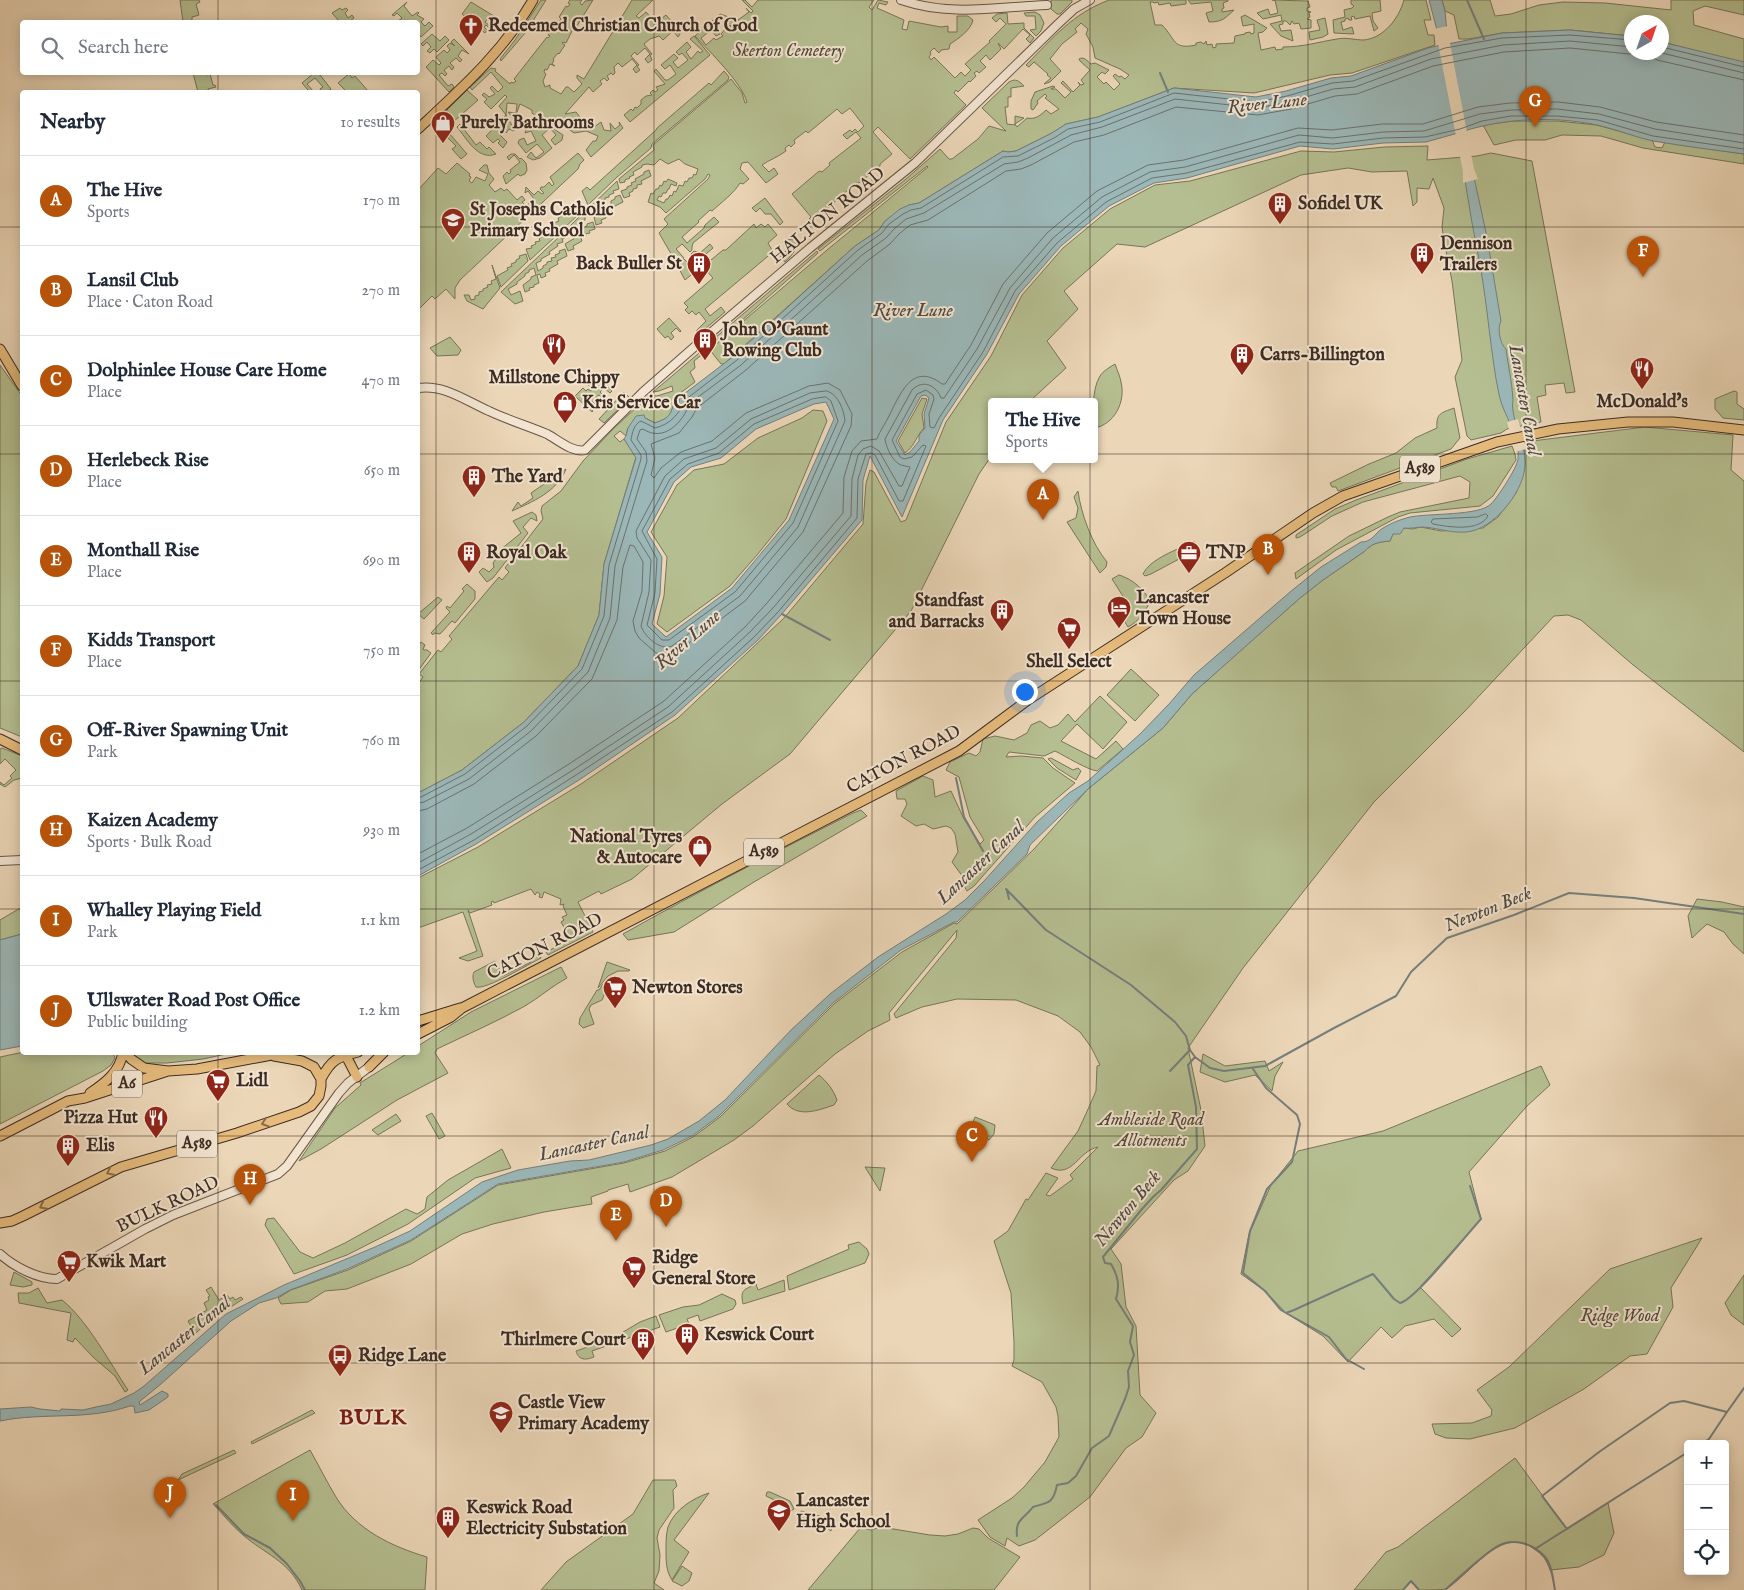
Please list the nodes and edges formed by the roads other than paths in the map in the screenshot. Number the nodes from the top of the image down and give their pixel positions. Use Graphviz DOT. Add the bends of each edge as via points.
graph roads {
  1 [pos="533,0"];
  2 [pos="901,0"];
  3 [pos="1090,0"];
  4 [pos="1047,5"];
  5 [pos="420,127"];
  6 [pos="0,349"];
  7 [pos="20,383"];
  8 [pos="420,388"];
  9 [pos="1744,430"];
  10 [pos="0,738"];
  11 [pos="20,743"];
  12 [pos="20,749"];
  13 [pos="20,860"];
  14 [pos="0,861"];
  15 [pos="462,1008"];
  16 [pos="420,1020"];
  17 [pos="420,1033"];
  18 [pos="123,1055"];
  19 [pos="127,1055"];
  20 [pos="273,1055"];
  21 [pos="281,1055"];
  22 [pos="343,1055"];
  23 [pos="346,1055"];
  24 [pos="371,1055"];
  25 [pos="381,1055"];
  26 [pos="369,1067"];
  27 [pos="168,1071"];
  28 [pos="357,1077"];
  29 [pos="321,1079"];
  30 [pos="87,1098"];
  31 [pos="0,1136"];
  32 [pos="0,1223"];
  33 [pos="0,1254"];
  1 -- 5 [label="main road" via="494,55"];
  2 -- 4 [label="street" via="956,11"];
  3 -- 8 [label="street, HALTON ROAD" via="1074,9 908,169 700,342 643,392 585,450 575,450 445,390"];
  6 -- 7 [label="main road"];
  9 -- 15 [label="main road, CATON ROAD / A589" via="1677,422 1613,423 1558,429 1497,442 1343,496 1028,700 959,751"];
  10 -- 11 [label="main road"];
  10 -- 12 [label="main road"];
  13 -- 14 [label="street"];
  15 -- 16 [label="main road, CATON ROAD / A589"];
  15 -- 17 [label="main road, CATON ROAD / A589"];
  18 -- 30 [label="main road" via="114,1074"];
  19 -- 27 [label="main road" via="144,1068"];
  20 -- 27 [label="main road"];
  21 -- 29 [label="main road" via="308,1063"];
  22 -- 29 [label="main road, A589" via="328,1066"];
  23 -- 28 [label="main road"];
  24 -- 26 [label="main road"];
  25 -- 26 [label="main road"];
  26 -- 28 [label="street, BULK ROAD"];
  27 -- 30 [label="main road, A6"];
  28 -- 33 [label="street, BULK ROAD" via="339,1093 278,1174 173,1215 57,1279 23,1269"];
  29 -- 32 [label="main road, A589, one-way" via="319,1096 310,1106 293,1114 121,1167 23,1216"];
  30 -- 31 [label="main road, A6" via="62,1104"];
}
